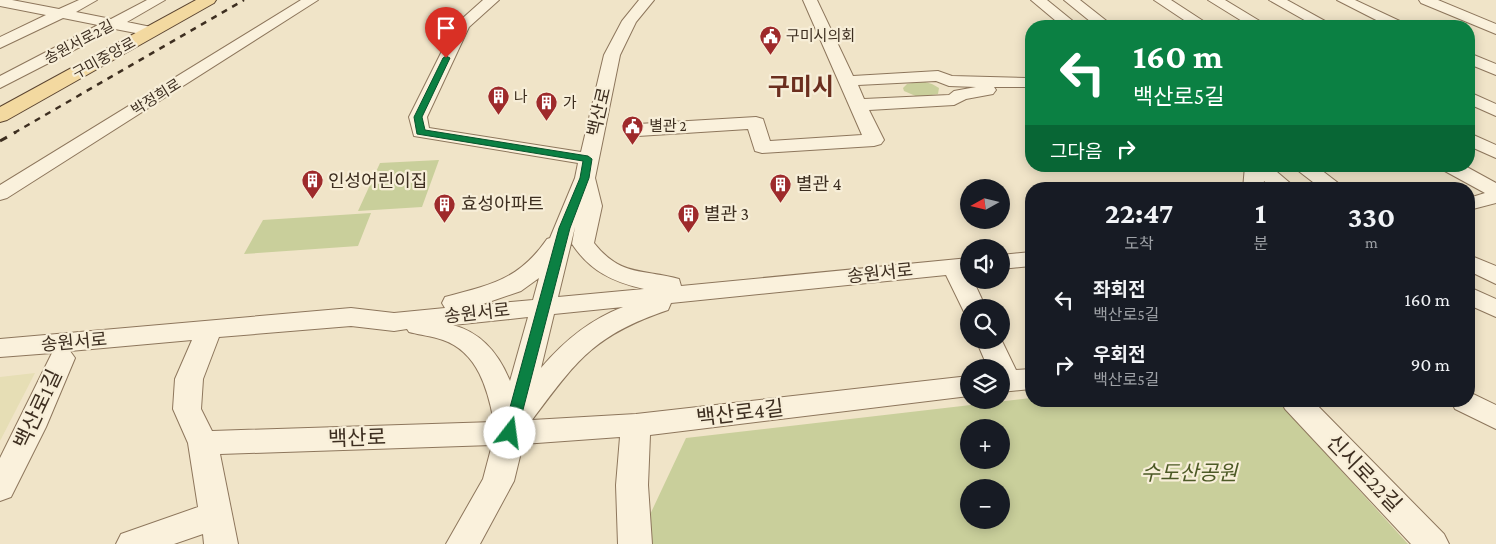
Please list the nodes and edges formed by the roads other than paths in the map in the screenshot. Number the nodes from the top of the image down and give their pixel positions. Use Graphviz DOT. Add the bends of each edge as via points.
graph roads {
  1 [pos="90,0"];
  2 [pos="158,0"];
  3 [pos="201,0"];
  4 [pos="208,0"];
  5 [pos="311,0"];
  6 [pos="492,0"];
  7 [pos="647,0"];
  8 [pos="810,0"];
  9 [pos="1071,0"];
  10 [pos="1161,0"];
  11 [pos="1215,0"];
  12 [pos="1276,0"];
  13 [pos="1344,0"];
  14 [pos="1426,0"];
  15 [pos="1458,0"];
  16 [pos="1039,1"];
  17 [pos="0,2"];
  18 [pos="62,14"];
  19 [pos="1063,20"];
  20 [pos="1097,20"];
  21 [pos="1193,20"];
  22 [pos="1250,20"];
  23 [pos="1314,20"];
  24 [pos="1386,20"];
  25 [pos="1474,20"];
  26 [pos="1475,20"];
  27 [pos="1481,23"];
  28 [pos="113,24"];
  29 [pos="1475,24"];
  30 [pos="146,30"];
  31 [pos="1496,30"];
  32 [pos="0,43"];
  33 [pos="1475,61"];
  34 [pos="1496,70"];
  35 [pos="909,78"];
  36 [pos="846,81"];
  37 [pos="0,83"];
  38 [pos="1025,83"];
  39 [pos="1025,84"];
  40 [pos="1475,100"];
  41 [pos="923,102"];
  42 [pos="857,105"];
  43 [pos="0,111"];
  44 [pos="1496,111"];
  45 [pos="0,116"];
  46 [pos="638,130"];
  47 [pos="1475,141"];
  48 [pos="1496,152"];
  49 [pos="586,168"];
  50 [pos="1264,172"];
  51 [pos="1311,172"];
  52 [pos="1461,172"];
  53 [pos="1278,182"];
  54 [pos="1326,182"];
  55 [pos="1496,191"];
  56 [pos="0,194"];
  57 [pos="1496,198"];
  58 [pos="1475,203"];
  59 [pos="564,228"];
  60 [pos="1025,260"];
  61 [pos="1010,261"];
  62 [pos="960,265"];
  63 [pos="1475,265"];
  64 [pos="1496,276"];
  65 [pos="741,287"];
  66 [pos="545,306"];
  67 [pos="351,317"];
  68 [pos="394,322"];
  69 [pos="209,329"];
  70 [pos="179,332"];
  71 [pos="0,333"];
  72 [pos="0,348"];
  73 [pos="994,349"];
  74 [pos="62,358"];
  75 [pos="0,362"];
  76 [pos="1014,381"];
  77 [pos="960,387"];
  78 [pos="1475,406"];
  79 [pos="1301,407"];
  80 [pos="1496,418"];
  81 [pos="636,425"];
  82 [pos="511,429"];
  83 [pos="203,443"];
  84 [pos="0,488"];
  85 [pos="218,529"];
  86 [pos="133,544"];
  87 [pos="462,544"];
  88 [pos="635,544"];
  89 [pos="1432,544"];
  1 -- 18 [label="street"];
  2 -- 28 [label="street, 송원서로2길"];
  3 -- 30 [label="main road, 구미중앙로"];
  4 -- 45 [label="main road, 구미중앙로"];
  5 -- 56 [label="street, 박정희로"];
  6 -- 49 [label="street" via="463,25 418,117 421,132"];
  7 -- 49 [label="street, 백산로" via="629,20 612,55"];
  8 -- 36 [label="street"];
  9 -- 20 [label="street"];
  10 -- 21 [label="street"];
  11 -- 22 [label="street"];
  12 -- 23 [label="street"];
  13 -- 24 [label="street"];
  14 -- 25 [label="street"];
  15 -- 27 [label="street"];
  16 -- 19 [label="street"];
  17 -- 18 [label="street"];
  18 -- 28 [label="street"];
  18 -- 32 [label="street"];
  26 -- 27 [label="street"];
  27 -- 29 [label="street"];
  27 -- 31 [label="street"];
  28 -- 30 [label="street"];
  28 -- 37 [label="street, 송원서로2길"];
  30 -- 43 [label="main road, 구미중앙로"];
  33 -- 34 [label="street"];
  35 -- 36 [label="street"];
  35 -- 38 [label="street" via="938,76 949,81"];
  35 -- 41 [label="street" via="892,84 889,91 900,99"];
  36 -- 42 [label="street"];
  39 -- 41 [label="street" via="976,91 954,100"];
  40 -- 44 [label="street"];
  41 -- 42 [label="street"];
  42 -- 46 [label="street" via="874,140 762,147 756,123"];
  47 -- 48 [label="street"];
  49 -- 59 [label="street, 백산로"];
  49 -- 65 [label="street" via="591,206 583,244 605,269 628,278 665,284"];
  50 -- 53 [label="street"];
  51 -- 54 [label="street"];
  52 -- 55 [label="street"];
  57 -- 58 [label="street"];
  59 -- 66 [label="street, 백산로"];
  59 -- 67 [label="street" via="539,269 499,292 446,305"];
  60 -- 61 [label="street"];
  62 -- 65 [label="street, 송원서로"];
  63 -- 64 [label="street"];
  65 -- 66 [label="street, 송원서로"];
  65 -- 82 [label="street" via="676,299 635,312 601,328 551,376"];
  66 -- 68 [label="street, 송원서로"];
  66 -- 82 [label="street, 백산로"];
  67 -- 68 [label="street, 송원서로"];
  67 -- 69 [label="street, 송원서로"];
  68 -- 82 [label="street" via="440,330 460,337 476,350 493,370"];
  69 -- 70 [label="street, 송원서로"];
  69 -- 83 [label="street" via="189,379 187,410"];
  70 -- 71 [label="street" via="97,328"];
  70 -- 72 [label="street, 송원서로"];
  70 -- 74 [label="street"];
  73 -- 76 [label="street"];
  74 -- 75 [label="street"];
  74 -- 84 [label="street, 백산로1길"];
  77 -- 81 [label="street, 백산로4길"];
  78 -- 80 [label="street"];
  79 -- 89 [label="street, 신시로22길"];
  81 -- 82 [label="street, 백산로4길"];
  81 -- 88 [label="street" via="632,485"];
  82 -- 83 [label="street, 백산로"];
  82 -- 87 [label="street, 백산로" via="498,481"];
  83 -- 85 [label="street"];
  85 -- 86 [label="street"];
}
